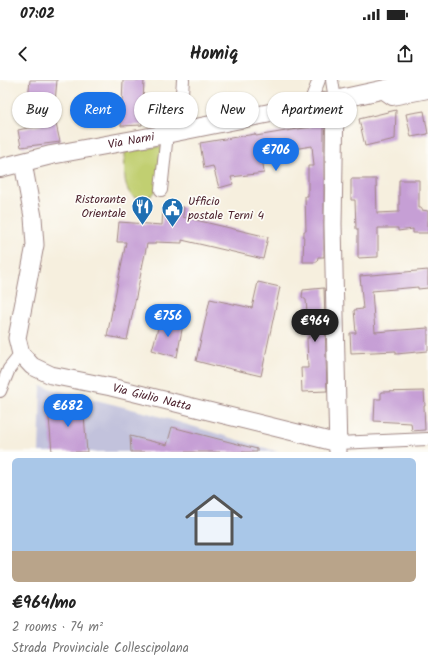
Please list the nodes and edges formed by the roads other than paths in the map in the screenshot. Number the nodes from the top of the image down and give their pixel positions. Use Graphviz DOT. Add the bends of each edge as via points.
graph roads {
  1 [pos="183,80"];
  2 [pos="319,80"];
  3 [pos="332,80"];
  4 [pos="427,80"];
  5 [pos="379,90"];
  6 [pos="315,92"];
  7 [pos="334,92"];
  8 [pos="428,92"];
  9 [pos="357,95"];
  10 [pos="267,114"];
  11 [pos="335,128"];
  12 [pos="172,133"];
  13 [pos="23,163"];
  14 [pos="0,168"];
  15 [pos="161,190"];
  16 [pos="21,354"];
  17 [pos="0,391"];
  18 [pos="428,439"];
  19 [pos="338,448"];
  1 -- 12 [label="street"];
  2 -- 6 [label="street"];
  3 -- 7 [label="street"];
  4 -- 5 [label="main road, Via Narni"];
  5 -- 8 [label="street" via="392,99"];
  5 -- 9 [label="main road, Via Narni"];
  10 -- 12 [label="main road, Via Narni"];
  11 -- 19 [label="street" via="333,224"];
  12 -- 13 [label="main road, Via Narni" via="51,155"];
  12 -- 15 [label="street" via="166,143"];
  13 -- 14 [label="main road, Via Narni"];
  13 -- 16 [label="street" via="33,217 35,245 17,338"];
  16 -- 17 [label="street" via="10,369"];
  16 -- 19 [label="street, Via Giulio Natta" via="32,366 51,375 119,389"];
  18 -- 19 [label="street"];
}
